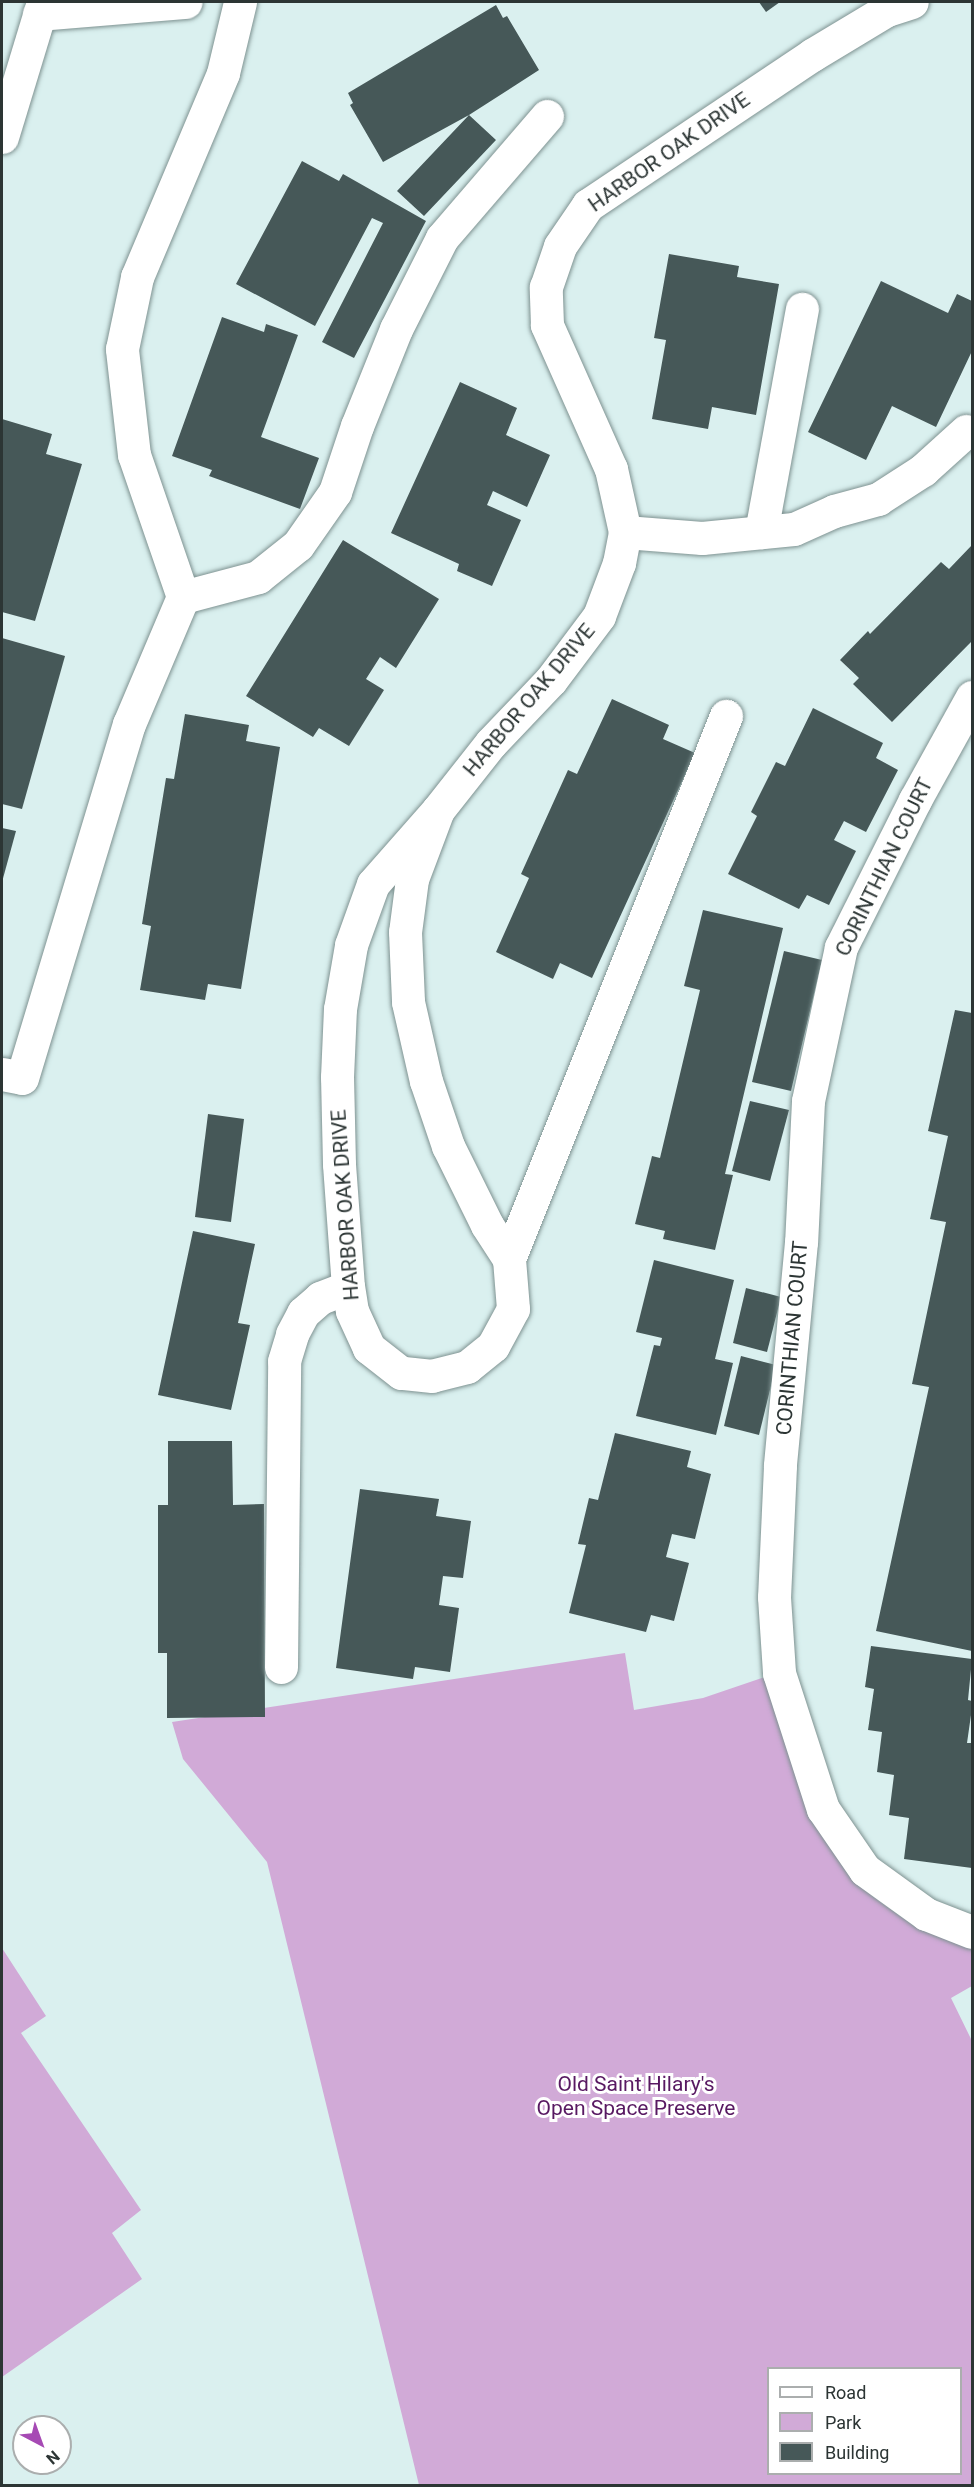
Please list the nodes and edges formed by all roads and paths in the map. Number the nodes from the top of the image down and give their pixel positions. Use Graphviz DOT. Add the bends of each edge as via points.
graph roads {
  1 [pos="186,2"];
  2 [pos="240,2"];
  3 [pos="912,2"];
  4 [pos="41,8"];
  5 [pos="547,116"];
  6 [pos="2,137"];
  7 [pos="802,309"];
  8 [pos="966,430"];
  9 [pos="625,532"];
  10 [pos="761,532"];
  11 [pos="183,597"];
  12 [pos="972,697"];
  13 [pos="726,716"];
  14 [pos="438,810"];
  15 [pos="2,1074"];
  16 [pos="509,1259"];
  17 [pos="348,1287"];
  18 [pos="281,1667"];
  19 [pos="972,1932"];
  1 -- 4 [label="street"];
  2 -- 11 [label="street" via="223,73 137,277 122,349 134,455"];
  3 -- 9 [label="street, HARBOR OAK DRIVE" via="887,10 812,55 588,205 560,246 546,287 547,325 611,469"];
  4 -- 6 [label="street"];
  5 -- 11 [label="street" via="442,238 396,329 335,492 298,545 258,577"];
  7 -- 10 [label="street"];
  8 -- 10 [label="street" via="923,470 878,499 834,511 794,529"];
  9 -- 10 [label="street" via="702,538"];
  9 -- 14 [label="street, HARBOR OAK DRIVE" via="620,563 598,616 551,680 491,743"];
  11 -- 15 [label="street" via="129,724 22,1078"];
  12 -- 19 [label="street, CORINTHIAN COURT" via="909,810 838,958 808,1101 774,1597 779,1673 823,1809 865,1870 926,1914"];
  13 -- 16 [label="street"];
  14 -- 16 [label="street, HARBOR OAK DRIVE" via="412,879 405,932 408,1002 426,1081 448,1146"];
  14 -- 17 [label="street, HARBOR OAK DRIVE" via="373,884 351,945 340,1009 337,1077"];
  16 -- 17 [label="street, HARBOR OAK DRIVE" via="513,1309 493,1346 467,1367 432,1376 401,1373 369,1348 352,1311"];
  17 -- 18 [label="street" via="320,1298 303,1313 285,1361"];
}
